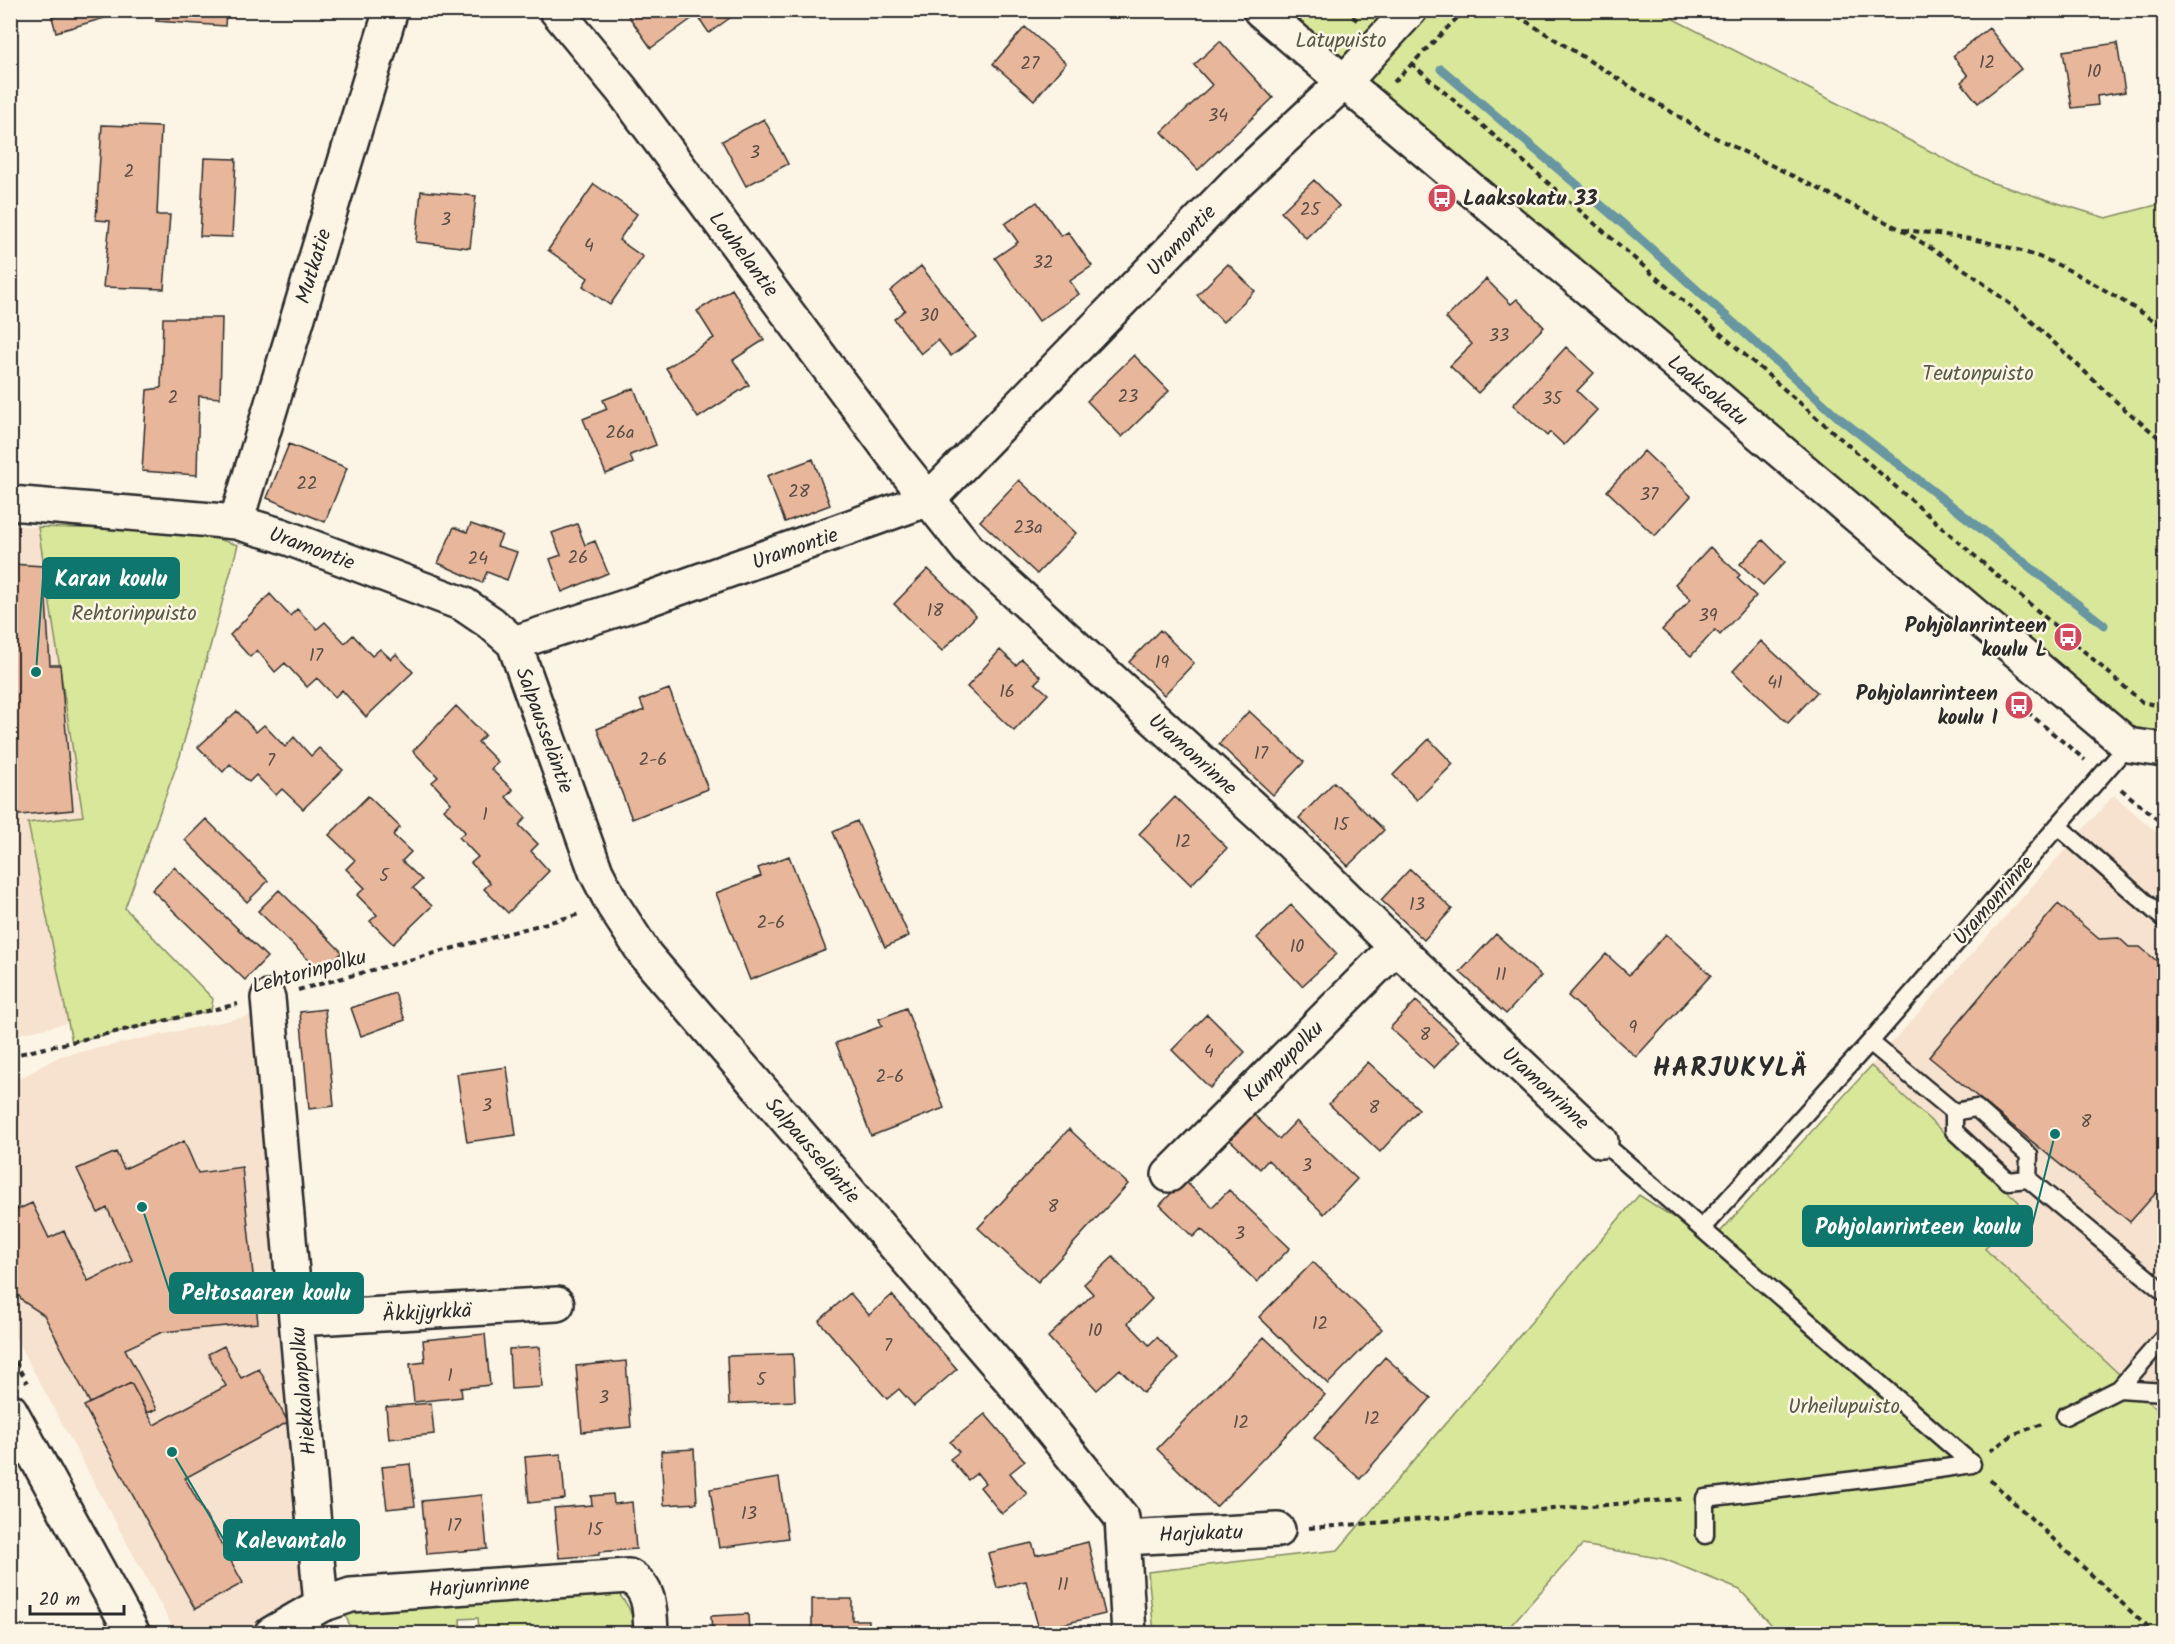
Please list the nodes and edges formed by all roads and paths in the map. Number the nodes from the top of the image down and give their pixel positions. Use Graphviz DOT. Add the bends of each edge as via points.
graph roads {
  1 [pos="391,10"];
  2 [pos="556,10"];
  3 [pos="1260,10"];
  4 [pos="1344,10"];
  5 [pos="1410,10"];
  6 [pos="1465,10"];
  7 [pos="1508,10"];
  8 [pos="1362,25"];
  9 [pos="1344,82"];
  10 [pos="1902,230"];
  11 [pos="2164,327"];
  12 [pos="2164,442"];
  13 [pos="929,500"];
  14 [pos="10,503"];
  15 [pos="236,522"];
  16 [pos="514,643"];
  17 [pos="2164,707"];
  18 [pos="2128,745"];
  19 [pos="2164,750"];
  20 [pos="2058,826"];
  21 [pos="613,905"];
  22 [pos="2164,919"];
  23 [pos="1396,947"];
  24 [pos="268,998"];
  25 [pos="1870,1042"];
  26 [pos="10,1056"];
  27 [pos="1954,1112"];
  28 [pos="1602,1141"];
  29 [pos="1169,1175"];
  30 [pos="2028,1179"];
  31 [pos="1702,1228"];
  32 [pos="2164,1292"];
  33 [pos="557,1304"];
  34 [pos="296,1319"];
  35 [pos="2164,1337"];
  36 [pos="17,1363"];
  37 [pos="10,1367"];
  38 [pos="2118,1389"];
  39 [pos="2164,1392"];
  40 [pos="10,1410"];
  41 [pos="2065,1416"];
  42 [pos="1972,1464"];
  43 [pos="1705,1497"];
  44 [pos="1278,1530"];
  45 [pos="1705,1535"];
  46 [pos="1123,1538"];
  47 [pos="321,1605"];
  48 [pos="133,1634"];
  49 [pos="271,1634"];
  50 [pos="651,1634"];
  51 [pos="1130,1634"];
  52 [pos="2155,1634"];
  1 -- 15 [label="street, Mutkatie"];
  2 -- 13 [label="street, Louhelantie" via="622,90"];
  3 -- 9 [label="street, Laaksokatu"];
  4 -- 8 [label="path"];
  5 -- 9 [label="street, Uramontie"];
  6 -- 17 [label="path" via="1412,63 2142,702"];
  7 -- 10 [label="path" via="1702,131"];
  9 -- 13 [label="street, Uramontie" via="1236,183"];
  9 -- 18 [label="street, Laaksokatu"];
  10 -- 11 [label="path" via="1937,233 2012,249 2056,264"];
  10 -- 12 [label="path" via="1970,273 2028,318"];
  13 -- 16 [label="street, Uramontie"];
  13 -- 23 [label="street, Uramonrinne" via="968,549 1290,842"];
  14 -- 15 [label="street, Uramontie"];
  15 -- 16 [label="street, Uramontie" via="463,604"];
  16 -- 21 [label="street, Salpausseläntie" via="596,872"];
  18 -- 19 [label="street"];
  18 -- 20 [label="lane, Uramonrinne"];
  20 -- 22 [label="lane"];
  20 -- 25 [label="lane, Uramonrinne"];
  21 -- 24 [label="path, Lehtorinpolku"];
  21 -- 46 [label="street, Salpausseläntie" via="646,956 1010,1379 1107,1499 1122,1518"];
  23 -- 28 [label="street, Uramonrinne"];
  23 -- 29 [label="street, Kumpupolku"];
  24 -- 26 [label="path, Lehtorinpolku"];
  24 -- 34 [label="street, Hiekkalanpolku"];
  25 -- 27 [label="lane"];
  25 -- 31 [label="lane, Uramonrinne"];
  27 -- 30 [label="lane" via="1954,1131 2008,1181"];
  27 -- 30 [label="lane" via="1976,1108 2029,1155"];
  28 -- 31 [label="lane, Uramonrinne"];
  30 -- 32 [label="lane"];
  31 -- 42 [label="lane"];
  33 -- 34 [label="street, Äkkijyrkkä"];
  34 -- 47 [label="street, Hiekkalanpolku"];
  35 -- 38 [label="lane"];
  36 -- 37 [label="path"];
  38 -- 39 [label="lane"];
  38 -- 41 [label="lane"];
  40 -- 48 [label="street"];
  41 -- 42 [label="path" via="2014,1434"];
  42 -- 43 [label="lane"];
  42 -- 52 [label="path"];
  43 -- 44 [label="path"];
  43 -- 45 [label="lane"];
  44 -- 46 [label="street, Harjukatu"];
  46 -- 51 [label="street, Salpausseläntie"];
  47 -- 49 [label="street, Harjunrinne"];
  47 -- 50 [label="street, Harjunrinne" via="351,1595 630,1576 646,1592"];
}
